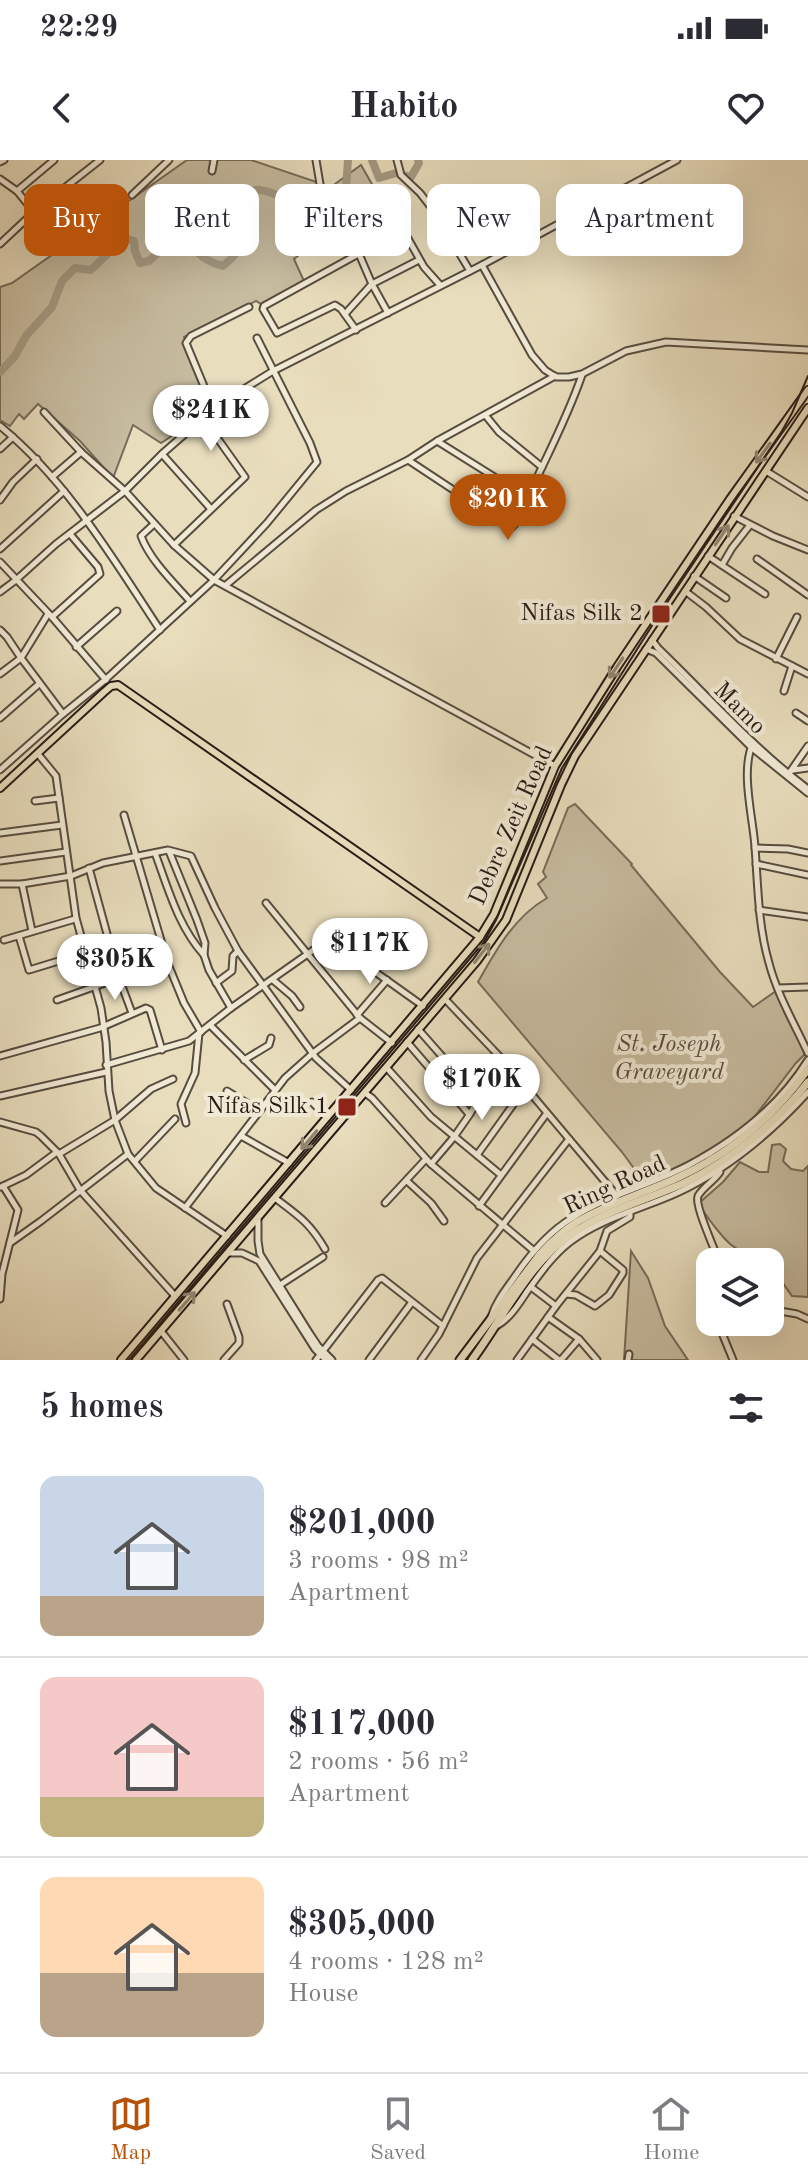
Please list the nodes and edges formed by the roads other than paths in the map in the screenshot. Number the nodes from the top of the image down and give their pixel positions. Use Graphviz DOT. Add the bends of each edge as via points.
graph roads {
  1 [pos="54,160"];
  2 [pos="100,160"];
  3 [pos="169,160"];
  4 [pos="214,160"];
  5 [pos="316,160"];
  6 [pos="677,160"];
  7 [pos="397,161"];
  8 [pos="212,171"];
  9 [pos="0,179"];
  10 [pos="70,184"];
  11 [pos="320,184"];
  12 [pos="17,191"];
  13 [pos="132,195"];
  14 [pos="24,200"];
  15 [pos="24,221"];
  16 [pos="0,244"];
  17 [pos="411,245"];
  18 [pos="355,256"];
  19 [pos="360,256"];
  20 [pos="419,260"];
  21 [pos="482,265"];
  22 [pos="470,271"];
  23 [pos="372,284"];
  24 [pos="440,285"];
  25 [pos="249,307"];
  26 [pos="388,313"];
  27 [pos="345,314"];
  28 [pos="356,330"];
  29 [pos="257,338"];
  30 [pos="808,350"];
  31 [pos="273,371"];
  32 [pos="582,374"];
  33 [pos="555,376"];
  34 [pos="808,390"];
  35 [pos="213,408"];
  36 [pos="808,408"];
  37 [pos="44,412"];
  38 [pos="486,416"];
  39 [pos="203,417"];
  40 [pos="0,426"];
  41 [pos="13,437"];
  42 [pos="437,441"];
  43 [pos="0,449"];
  44 [pos="81,452"];
  45 [pos="162,454"];
  46 [pos="37,459"];
  47 [pos="408,460"];
  48 [pos="542,467"];
  49 [pos="766,471"];
  50 [pos="52,477"];
  51 [pos="65,491"];
  52 [pos="125,491"];
  53 [pos="808,497"];
  54 [pos="528,498"];
  55 [pos="0,500"];
  56 [pos="211,509"];
  57 [pos="734,516"];
  58 [pos="88,520"];
  59 [pos="154,524"];
  60 [pos="750,525"];
  61 [pos="70,534"];
  62 [pos="174,545"];
  63 [pos="0,549"];
  64 [pos="808,550"];
  65 [pos="708,556"];
  66 [pos="757,559"];
  67 [pos="0,562"];
  68 [pos="722,565"];
  69 [pos="694,576"];
  70 [pos="16,580"];
  71 [pos="214,580"];
  72 [pos="226,585"];
  73 [pos="685,591"];
  74 [pos="0,592"];
  75 [pos="765,594"];
  76 [pos="808,595"];
  77 [pos="726,598"];
  78 [pos="190,601"];
  79 [pos="117,611"];
  80 [pos="50,616"];
  81 [pos="797,617"];
  82 [pos="0,630"];
  83 [pos="160,630"];
  84 [pos="652,640"];
  85 [pos="76,647"];
  86 [pos="646,649"];
  87 [pos="21,658"];
  88 [pos="776,659"];
  89 [pos="792,666"];
  90 [pos="0,674"];
  91 [pos="808,674"];
  92 [pos="105,680"];
  93 [pos="39,684"];
  94 [pos="111,686"];
  95 [pos="700,691"];
  96 [pos="784,691"];
  97 [pos="796,713"];
  98 [pos="63,714"];
  99 [pos="0,718"];
  100 [pos="808,721"];
  101 [pos="752,745"];
  102 [pos="808,746"];
  103 [pos="38,754"];
  104 [pos="555,766"];
  105 [pos="808,768"];
  106 [pos="0,770"];
  107 [pos="789,774"];
  108 [pos="0,788"];
  109 [pos="808,791"];
  110 [pos="59,798"];
  111 [pos="35,801"];
  112 [pos="124,815"];
  113 [pos="62,825"];
  114 [pos="0,833"];
  115 [pos="755,848"];
  116 [pos="168,850"];
  117 [pos="66,852"];
  118 [pos="155,853"];
  119 [pos="808,853"];
  120 [pos="136,855"];
  121 [pos="0,861"];
  122 [pos="756,864"];
  123 [pos="89,868"];
  124 [pos="808,875"];
  125 [pos="71,876"];
  126 [pos="0,884"];
  127 [pos="22,884"];
  128 [pos="266,903"];
  129 [pos="759,910"];
  130 [pos="808,917"];
  131 [pos="76,918"];
  132 [pos="32,931"];
  133 [pos="19,936"];
  134 [pos="480,937"];
  135 [pos="4,940"];
  136 [pos="238,951"];
  137 [pos="85,953"];
  138 [pos="204,955"];
  139 [pos="308,955"];
  140 [pos="119,978"];
  141 [pos="273,980"];
  142 [pos="387,980"];
  143 [pos="216,983"];
  144 [pos="264,986"];
  145 [pos="96,987"];
  146 [pos="808,987"];
  147 [pos="778,988"];
  148 [pos="445,999"];
  149 [pos="57,1000"];
  150 [pos="423,1006"];
  151 [pos="300,1007"];
  152 [pos="231,1008"];
  153 [pos="132,1013"];
  154 [pos="359,1016"];
  155 [pos="210,1025"];
  156 [pos="104,1026"];
  157 [pos="418,1029"];
  158 [pos="200,1033"];
  159 [pos="271,1038"];
  160 [pos="407,1042"];
  161 [pos="392,1043"];
  162 [pos="162,1050"];
  163 [pos="313,1053"];
  164 [pos="808,1053"];
  165 [pos="0,1056"];
  166 [pos="501,1058"];
  167 [pos="244,1060"];
  168 [pos="808,1060"];
  169 [pos="386,1067"];
  170 [pos="106,1068"];
  171 [pos="808,1069"];
  172 [pos="173,1079"];
  173 [pos="462,1079"];
  174 [pos="808,1082"];
  175 [pos="525,1088"];
  176 [pos="274,1089"];
  177 [pos="227,1091"];
  178 [pos="351,1091"];
  179 [pos="808,1092"];
  180 [pos="365,1093"];
  181 [pos="0,1096"];
  182 [pos="312,1102"];
  183 [pos="260,1111"];
  184 [pos="547,1113"];
  185 [pos="470,1114"];
  186 [pos="327,1118"];
  187 [pos="175,1119"];
  188 [pos="115,1120"];
  189 [pos="0,1122"];
  190 [pos="186,1123"];
  191 [pos="241,1136"];
  192 [pos="454,1137"];
  193 [pos="569,1139"];
  194 [pos="58,1153"];
  195 [pos="128,1154"];
  196 [pos="477,1155"];
  197 [pos="135,1161"];
  198 [pos="428,1162"];
  199 [pos="289,1163"];
  200 [pos="722,1168"];
  201 [pos="501,1175"];
  202 [pos="407,1181"];
  203 [pos="2,1187"];
  204 [pos="80,1190"];
  205 [pos="617,1196"];
  206 [pos="275,1198"];
  207 [pos="385,1203"];
  208 [pos="479,1206"];
  209 [pos="185,1208"];
  210 [pos="630,1213"];
  211 [pos="258,1218"];
  212 [pos="444,1221"];
  213 [pos="503,1226"];
  214 [pos="227,1236"];
  215 [pos="10,1243"];
  216 [pos="714,1248"];
  217 [pos="325,1249"];
  218 [pos="534,1251"];
  219 [pos="600,1251"];
  220 [pos="229,1253"];
  221 [pos="323,1257"];
  222 [pos="531,1287"];
  223 [pos="281,1290"];
  224 [pos="566,1294"];
  225 [pos="175,1296"];
  226 [pos="0,1299"];
  227 [pos="412,1302"];
  228 [pos="227,1304"];
  229 [pos="556,1306"];
  230 [pos="784,1312"];
  231 [pos="548,1317"];
  232 [pos="808,1319"];
  233 [pos="493,1323"];
  234 [pos="443,1326"];
  235 [pos="161,1331"];
  236 [pos="723,1336"];
  237 [pos="532,1339"];
  238 [pos="579,1339"];
  239 [pos="319,1355"];
  240 [pos="121,1360"];
  241 [pos="136,1360"];
  242 [pos="184,1360"];
  243 [pos="224,1360"];
  244 [pos="326,1360"];
  245 [pos="332,1360"];
  246 [pos="369,1360"];
  247 [pos="421,1360"];
  248 [pos="460,1360"];
  249 [pos="472,1360"];
  250 [pos="517,1360"];
  251 [pos="560,1360"];
  252 [pos="597,1360"];
  253 [pos="733,1360"];
  1 -- 12 [label="street"];
  2 -- 10 [label="street"];
  3 -- 13 [label="street"];
  4 -- 8 [label="street"];
  5 -- 11 [label="street"];
  6 -- 21 [label="street"];
  7 -- 22 [label="street" via="401,175 443,223"];
  9 -- 12 [label="street"];
  12 -- 14 [label="street"];
  15 -- 16 [label="street"];
  17 -- 20 [label="street"];
  18 -- 27 [label="street" via="263,309 277,333 335,305"];
  19 -- 23 [label="street"];
  20 -- 23 [label="street"];
  20 -- 24 [label="street"];
  21 -- 22 [label="street"];
  21 -- 33 [label="street" via="532,355"];
  22 -- 24 [label="street"];
  23 -- 26 [label="street"];
  23 -- 27 [label="street"];
  24 -- 26 [label="street"];
  25 -- 35 [label="street" via="186,343"];
  26 -- 28 [label="street"];
  27 -- 28 [label="street"];
  28 -- 31 [label="street"];
  29 -- 31 [label="street"];
  30 -- 32 [label="street" via="666,342 626,351"];
  31 -- 35 [label="street"];
  31 -- 71 [label="street" via="317,462"];
  32 -- 33 [label="street"];
  32 -- 48 [label="street"];
  33 -- 38 [label="street"];
  34 -- 104 [label="main road, Debre Zeit Road, one-way"];
  35 -- 39 [label="street"];
  36 -- 49 [label="main road, Debre Zeit Road"];
  37 -- 44 [label="street"];
  38 -- 42 [label="street"];
  38 -- 48 [label="street"];
  39 -- 45 [label="street"];
  39 -- 56 [label="street" via="245,477"];
  40 -- 41 [label="street"];
  41 -- 43 [label="street"];
  41 -- 46 [label="street"];
  42 -- 47 [label="street"];
  42 -- 54 [label="street"];
  44 -- 50 [label="street"];
  44 -- 52 [label="street"];
  45 -- 52 [label="street"];
  45 -- 56 [label="street"];
  46 -- 50 [label="street"];
  46 -- 55 [label="street"];
  47 -- 54 [label="street" via="511,528"];
  47 -- 72 [label="street" via="316,510"];
  48 -- 54 [label="street"];
  49 -- 53 [label="street"];
  49 -- 57 [label="main road, Debre Zeit Road"];
  50 -- 51 [label="street"];
  51 -- 58 [label="street"];
  51 -- 63 [label="street"];
  52 -- 58 [label="street"];
  52 -- 59 [label="street"];
  56 -- 62 [label="street"];
  57 -- 60 [label="street"];
  65 -- 57 [label="main road, Debre Zeit Road, one-way"];
  58 -- 61 [label="street"];
  58 -- 83 [label="street"];
  59 -- 62 [label="street"];
  59 -- 78 [label="street" via="141,537"];
  60 -- 64 [label="street"];
  60 -- 68 [label="street"];
  61 -- 70 [label="street"];
  61 -- 80 [label="street" via="100,574"];
  62 -- 71 [label="street"];
  65 -- 68 [label="street"];
  65 -- 69 [label="main road, Debre Zeit Road"];
  66 -- 76 [label="street"];
  67 -- 70 [label="street"];
  68 -- 75 [label="street"];
  69 -- 73 [label="main road, Debre Zeit Road"];
  69 -- 77 [label="street"];
  70 -- 74 [label="street"];
  70 -- 80 [label="street"];
  71 -- 72 [label="street"];
  71 -- 78 [label="street"];
  72 -- 104 [label="street"];
  73 -- 84 [label="main road, Debre Zeit Road"];
  73 -- 88 [label="street" via="740,639"];
  78 -- 83 [label="street"];
  79 -- 85 [label="street"];
  80 -- 85 [label="street"];
  80 -- 87 [label="street"];
  81 -- 88 [label="street"];
  82 -- 87 [label="street"];
  83 -- 92 [label="street"];
  84 -- 86 [label="main road, Debre Zeit Road"];
  84 -- 95 [label="street"];
  85 -- 92 [label="street"];
  86 -- 95 [label="street, Mamo"];
  148 -- 86 [label="main road, Debre Zeit Road, one-way" via="501,928 568,769"];
  87 -- 90 [label="street"];
  87 -- 93 [label="street"];
  88 -- 89 [label="street"];
  89 -- 91 [label="street"];
  89 -- 96 [label="street"];
  92 -- 94 [label="street"];
  92 -- 98 [label="street"];
  93 -- 98 [label="street"];
  93 -- 99 [label="street"];
  94 -- 103 [label="main road"];
  94 -- 134 [label="main road" via="123,687"];
  95 -- 101 [label="street, Mamo"];
  97 -- 100 [label="street"];
  98 -- 106 [label="street"];
  101 -- 107 [label="street, Mamo"];
  101 -- 115 [label="street" via="748,777"];
  102 -- 107 [label="street"];
  103 -- 108 [label="main road"];
  103 -- 110 [label="street" via="56,776"];
  104 -- 134 [label="main road, Debre Zeit Road"];
  105 -- 107 [label="street"];
  107 -- 109 [label="street, Mamo"];
  110 -- 111 [label="street"];
  110 -- 113 [label="street"];
  112 -- 120 [label="street"];
  113 -- 114 [label="street"];
  113 -- 117 [label="street"];
  115 -- 119 [label="street"];
  115 -- 122 [label="street"];
  116 -- 118 [label="street"];
  116 -- 136 [label="street" via="195,860"];
  116 -- 138 [label="street" via="205,943"];
  117 -- 121 [label="street"];
  117 -- 125 [label="street"];
  118 -- 120 [label="street"];
  118 -- 138 [label="street" via="178,913"];
  120 -- 123 [label="street"];
  120 -- 158 [label="street" via="168,964"];
  122 -- 124 [label="street"];
  122 -- 129 [label="street"];
  123 -- 125 [label="street"];
  123 -- 140 [label="street"];
  125 -- 127 [label="street"];
  125 -- 131 [label="street"];
  126 -- 127 [label="street"];
  127 -- 132 [label="street"];
  128 -- 139 [label="street"];
  129 -- 130 [label="street"];
  129 -- 147 [label="street"];
  131 -- 132 [label="street"];
  131 -- 137 [label="street"];
  132 -- 133 [label="street"];
  133 -- 135 [label="street"];
  133 -- 137 [label="street" via="29,970"];
  134 -- 150 [label="main road, Debre Zeit Road"];
  136 -- 143 [label="street" via="232,971"];
  136 -- 144 [label="street"];
  137 -- 145 [label="street"];
  138 -- 143 [label="street"];
  139 -- 141 [label="street"];
  139 -- 142 [label="street" via="332,940"];
  139 -- 154 [label="street"];
  140 -- 145 [label="street"];
  140 -- 153 [label="street"];
  141 -- 144 [label="street"];
  141 -- 151 [label="street"];
  142 -- 150 [label="street"];
  142 -- 154 [label="street"];
  143 -- 152 [label="street"];
  144 -- 152 [label="street"];
  144 -- 163 [label="street"];
  145 -- 149 [label="street"];
  145 -- 156 [label="street"];
  146 -- 147 [label="street"];
  147 -- 164 [label="street"];
  148 -- 157 [label="main road, Debre Zeit Road"];
  148 -- 166 [label="street"];
  150 -- 161 [label="main road, Debre Zeit Road"];
  152 -- 155 [label="street"];
  153 -- 156 [label="street"];
  153 -- 162 [label="street" via="150,1010"];
  154 -- 161 [label="street"];
  154 -- 163 [label="street"];
  155 -- 158 [label="street"];
  155 -- 167 [label="street"];
  156 -- 165 [label="street"];
  156 -- 170 [label="street"];
  157 -- 160 [label="main road, Debre Zeit Road"];
  157 -- 173 [label="street"];
  158 -- 162 [label="street"];
  158 -- 190 [label="street" via="195,1073 181,1104"];
  159 -- 167 [label="street" via="269,1045"];
  160 -- 169 [label="main road, Debre Zeit Road"];
  160 -- 185 [label="street"];
  161 -- 178 [label="main road, Debre Zeit Road"];
  162 -- 170 [label="street"];
  163 -- 176 [label="street"];
  163 -- 178 [label="street"];
  166 -- 175 [label="street"];
  166 -- 185 [label="street"];
  167 -- 176 [label="street"];
  168 -- 205 [label="street" via="773,1103 727,1142 667,1176"];
  169 -- 180 [label="main road, Debre Zeit Road"];
  169 -- 192 [label="street"];
  170 -- 181 [label="street"];
  170 -- 188 [label="street"];
  171 -- 233 [label="highway, Ring Road" via="776,1109 725,1151 564,1232 540,1254"];
  172 -- 188 [label="street" via="151,1089"];
  174 -- 233 [label="highway, Ring Road" via="768,1126 717,1164 567,1237"];
  175 -- 184 [label="street"];
  175 -- 196 [label="street"];
  176 -- 183 [label="street"];
  177 -- 183 [label="street"];
  178 -- 186 [label="main road, Debre Zeit Road"];
  179 -- 200 [label="street" via="771,1131"];
  180 -- 198 [label="street"];
  180 -- 206 [label="main road, Debre Zeit Road"];
  182 -- 186 [label="street"];
  183 -- 191 [label="street"];
  184 -- 193 [label="street"];
  184 -- 201 [label="street"];
  185 -- 192 [label="street"];
  186 -- 199 [label="main road, Debre Zeit Road, one-way"];
  187 -- 197 [label="street"];
  188 -- 194 [label="street"];
  188 -- 195 [label="street"];
  189 -- 194 [label="street" via="36,1132"];
  191 -- 199 [label="street"];
  191 -- 209 [label="street"];
  192 -- 196 [label="street"];
  192 -- 198 [label="street"];
  193 -- 205 [label="street"];
  193 -- 213 [label="street"];
  194 -- 203 [label="street"];
  194 -- 204 [label="street"];
  195 -- 197 [label="street"];
  195 -- 204 [label="street"];
  196 -- 201 [label="street"];
  197 -- 209 [label="street" via="156,1188"];
  198 -- 202 [label="street"];
  198 -- 208 [label="street"];
  199 -- 214 [label="main road, Debre Zeit Road"];
  200 -- 210 [label="street"];
  200 -- 216 [label="street" via="696,1204"];
  201 -- 208 [label="street"];
  202 -- 207 [label="street"];
  202 -- 212 [label="street"];
  203 -- 215 [label="street" via="18,1210"];
  204 -- 215 [label="street"];
  204 -- 225 [label="street"];
  205 -- 218 [label="street" via="570,1219"];
  206 -- 211 [label="main road, Debre Zeit Road"];
  206 -- 217 [label="street" via="306,1221"];
  208 -- 213 [label="street"];
  209 -- 214 [label="street"];
  210 -- 219 [label="street" via="607,1231"];
  210 -- 222 [label="street" via="572,1240"];
  211 -- 220 [label="main road, Debre Zeit Road"];
  211 -- 223 [label="street" via="260,1254"];
  213 -- 218 [label="street"];
  213 -- 234 [label="street" via="477,1258"];
  214 -- 225 [label="main road, Debre Zeit Road"];
  215 -- 226 [label="street"];
  218 -- 233 [label="street" via="499,1300"];
  219 -- 224 [label="street"];
  219 -- 224 [label="street" via="623,1270 609,1295 595,1306"];
  220 -- 223 [label="street" via="259,1261"];
  235 -- 220 [label="main road, Debre Zeit Road, one-way"];
  221 -- 223 [label="street"];
  222 -- 229 [label="street"];
  222 -- 233 [label="street" via="513,1312"];
  223 -- 239 [label="street"];
  224 -- 229 [label="street"];
  225 -- 240 [label="main road, Debre Zeit Road"];
  227 -- 234 [label="street"];
  227 -- 239 [label="street" via="378,1280"];
  227 -- 246 [label="street"];
  228 -- 243 [label="street" via="239,1343"];
  229 -- 231 [label="street"];
  230 -- 232 [label="street"];
  231 -- 237 [label="street"];
  231 -- 238 [label="street"];
  233 -- 248 [label="highway, Ring Road"];
  233 -- 249 [label="highway, Ring Road"];
  234 -- 247 [label="street"];
  235 -- 241 [label="main road, Debre Zeit Road"];
  235 -- 242 [label="street"];
  236 -- 253 [label="street"];
  237 -- 250 [label="street"];
  237 -- 251 [label="street"];
  238 -- 251 [label="street"];
  238 -- 252 [label="street"];
  239 -- 244 [label="street"];
  239 -- 245 [label="street"];
}
